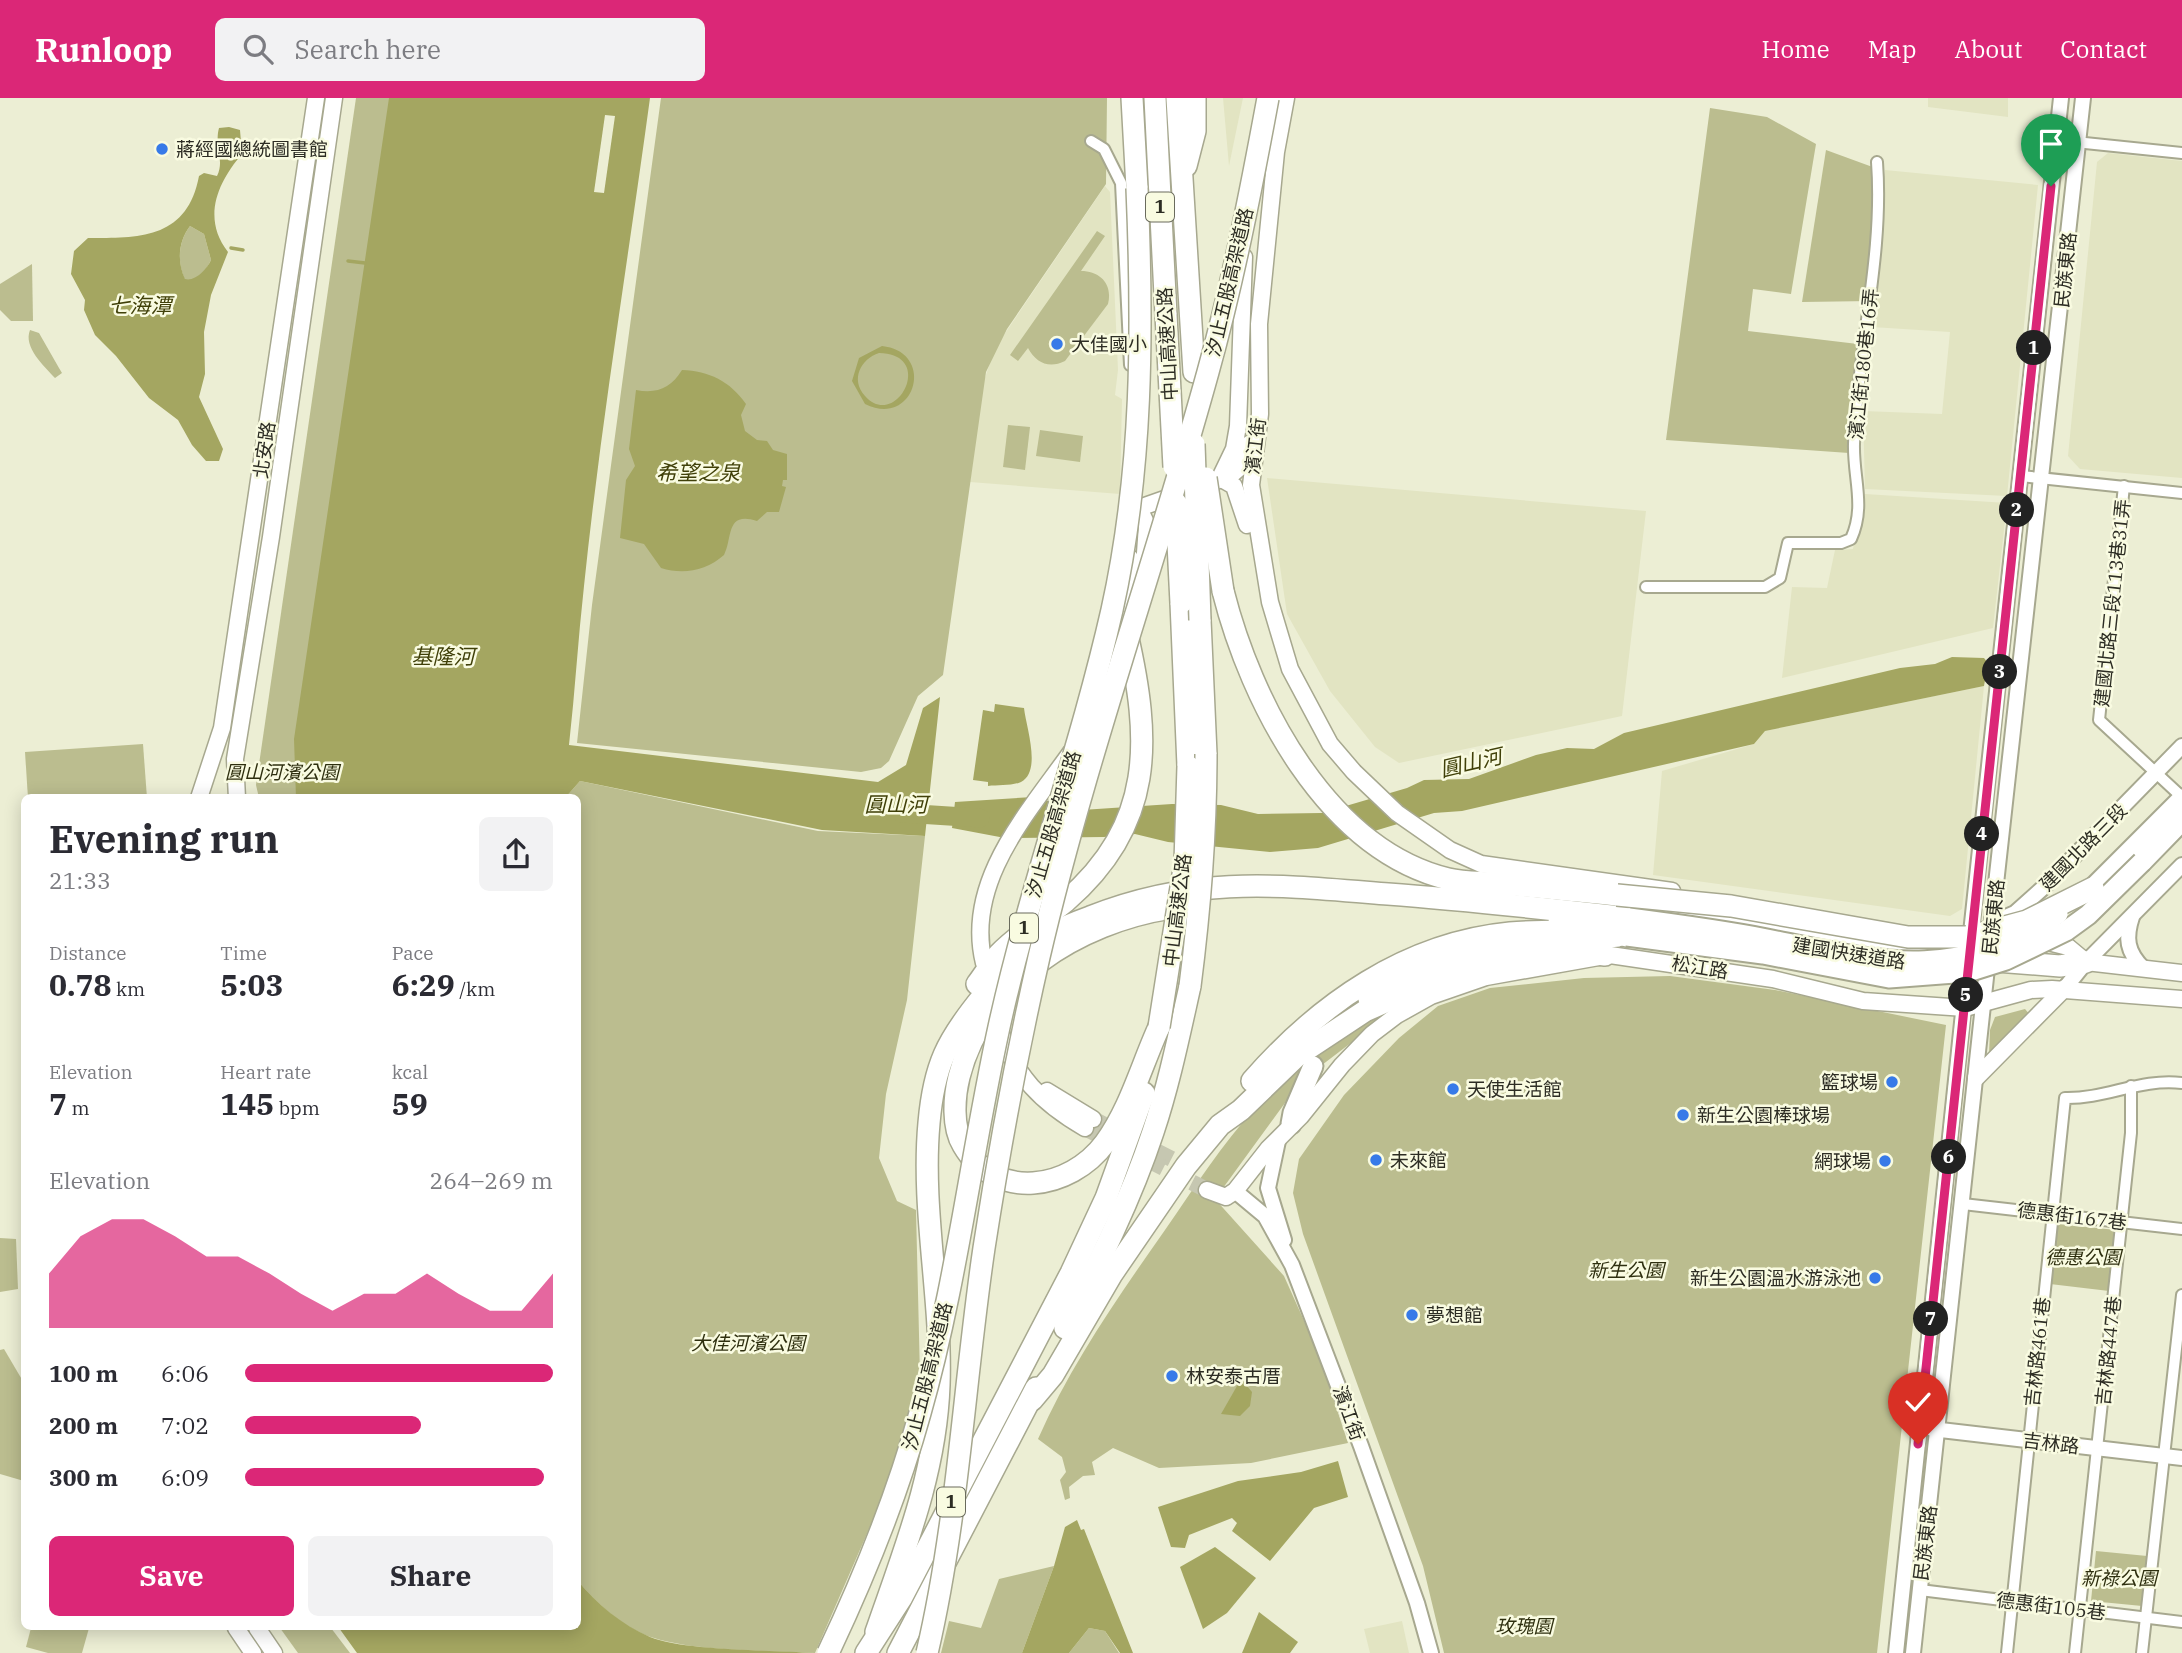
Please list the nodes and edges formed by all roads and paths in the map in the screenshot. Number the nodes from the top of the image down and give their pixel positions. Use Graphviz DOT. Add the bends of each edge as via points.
graph roads {
  1 [pos="316,98"];
  2 [pos="334,98"];
  3 [pos="1132,98"];
  4 [pos="1155,98"];
  5 [pos="1177,98"];
  6 [pos="1195,98"];
  7 [pos="1266,98"];
  8 [pos="1286,98"];
  9 [pos="2061,98"];
  10 [pos="2083,98"];
  11 [pos="2056,140"];
  12 [pos="1091,141"];
  13 [pos="2079,142"];
  14 [pos="2182,153"];
  15 [pos="1877,162"];
  16 [pos="1182,182"];
  17 [pos="1194,372"];
  18 [pos="1258,433"];
  19 [pos="2021,476"];
  20 [pos="1220,478"];
  21 [pos="2042,478"];
  22 [pos="2124,486"];
  23 [pos="2182,493"];
  24 [pos="1139,508"];
  25 [pos="1259,552"];
  26 [pos="2011,568"];
  27 [pos="2032,570"];
  28 [pos="1646,587"];
  29 [pos="1125,626"];
  30 [pos="1132,656"];
  31 [pos="1098,712"];
  32 [pos="1142,720"];
  33 [pos="2182,746"];
  34 [pos="1072,750"];
  35 [pos="2156,773"];
  36 [pos="200,794"];
  37 [pos="237,794"];
  38 [pos="2182,798"];
  39 [pos="2182,821"];
  40 [pos="2182,832"];
  41 [pos="2142,862"];
  42 [pos="2182,865"];
  43 [pos="2092,888"];
  44 [pos="1672,891"];
  45 [pos="1499,893"];
  46 [pos="2132,915"];
  47 [pos="1992,926"];
  48 [pos="1628,927"];
  49 [pos="1972,928"];
  50 [pos="1590,929"];
  51 [pos="1605,955"];
  52 [pos="988,957"];
  53 [pos="1978,958"];
  54 [pos="2086,962"];
  55 [pos="2143,968"];
  56 [pos="2182,973"];
  57 [pos="2065,988"];
  58 [pos="1368,999"];
  59 [pos="2182,999"];
  60 [pos="1983,1003"];
  61 [pos="1965,1008"];
  62 [pos="1002,1018"];
  63 [pos="1159,1027"];
  64 [pos="958,1028"];
  65 [pos="1313,1066"];
  66 [pos="1976,1078"];
  67 [pos="2182,1083"];
  68 [pos="2132,1086"];
  69 [pos="1089,1123"];
  70 [pos="1292,1124"];
  71 [pos="1220,1125"];
  72 [pos="1278,1141"];
  73 [pos="1209,1185"];
  74 [pos="1235,1191"];
  75 [pos="1963,1203"];
  76 [pos="2051,1214"];
  77 [pos="2121,1222"];
  78 [pos="2182,1229"];
  79 [pos="1292,1265"];
  80 [pos="2182,1295"];
  81 [pos="1032,1400"];
  82 [pos="1920,1428"];
  83 [pos="1939,1430"];
  84 [pos="2028,1440"];
  85 [pos="2097,1448"];
  86 [pos="2164,1456"];
  87 [pos="2182,1458"];
  88 [pos="1920,1590"];
  89 [pos="2012,1600"];
  90 [pos="2080,1610"];
  91 [pos="2145,1617"];
  92 [pos="2182,1622"];
  93 [pos="237,1630"];
  94 [pos="258,1630"];
  95 [pos="876,1632"];
  96 [pos="253,1653"];
  97 [pos="274,1653"];
  98 [pos="828,1653"];
  99 [pos="866,1653"];
  100 [pos="898,1653"];
  101 [pos="927,1653"];
  102 [pos="1431,1653"];
  103 [pos="1896,1653"];
  104 [pos="1913,1653"];
  105 [pos="2007,1653"];
  106 [pos="2075,1653"];
  107 [pos="2142,1653"];
  1 -- 36 [label="main road, 北安路" via="222,728"];
  2 -- 37 [label="main road, 北安路" via="235,760"];
  3 -- 98 [label="highway, 汐止五股高架道路 / 1, bridge" via="1142,320 1140,404 1129,515 1112,609 1000,1024 921,1410 894,1499"];
  4 -- 63 [label="highway, 中山高速公路 / 1, bridge" via="1188,766 1185,862"];
  5 -- 16 [label="highway, 中山高速公路 / 1"];
  6 -- 16 [label="highway" via="1195,131"];
  7 -- 20 [label="main road, 濱江街" via="1244,244 1237,439"];
  7 -- 101 [label="highway, 汐止五股高架道路 / 1, bridge" via="1248,202 1209,368 1079,800 1039,957 984,1249 944,1560"];
  8 -- 18 [label="main road, 濱江街" via="1276,152 1259,324"];
  9 -- 11 [label="street, 民族東路"];
  10 -- 13 [label="street, 民族東路"];
  11 -- 13 [label="street"];
  11 -- 19 [label="street, 民族東路"];
  12 -- 24 [label="street" via="1104,149 1121,183"];
  13 -- 14 [label="street"];
  13 -- 21 [label="street, 民族東路"];
  15 -- 28 [label="street, 濱江街180巷16弄" via="1872,285 1854,445 1860,503 1851,539 1788,543 1780,578 1765,587"];
  16 -- 17 [label="highway, 中山高速公路 / 1"];
  17 -- 45 [label="highway, bridge" via="1217,567 1247,668 1269,714 1317,788 1351,824 1395,857"];
  17 -- 81 [label="highway, 中山高速公路 / 1, bridge" via="1206,754 1205,841 1190,986 1153,1132 1114,1227"];
  18 -- 20 [label="main road" via="1238,469"];
  18 -- 25 [label="main road, 濱江街" via="1251,485"];
  19 -- 21 [label="street"];
  19 -- 26 [label="street, 民族東路"];
  20 -- 24 [label="main road, 濱江街"];
  20 -- 25 [label="main road" via="1234,486"];
  21 -- 22 [label="street"];
  21 -- 27 [label="street, 民族東路"];
  22 -- 23 [label="street"];
  22 -- 35 [label="street, 建國北路三段113巷31弄" via="2099,720"];
  24 -- 29 [label="main road" via="1132,527"];
  24 -- 30 [label="main road" via="1147,525 1140,626"];
  25 -- 44 [label="main road, 濱江街" via="1290,669 1330,744 1421,832 1481,863"];
  26 -- 27 [label="street"];
  26 -- 49 [label="street, 民族東路"];
  27 -- 47 [label="street, 民族東路"];
  29 -- 30 [label="highway"];
  29 -- 34 [label="main road"];
  30 -- 31 [label="main road"];
  30 -- 32 [label="highway"];
  31 -- 32 [label="highway" via="1121,704"];
  31 -- 34 [label="main road"];
  32 -- 64 [label="highway" via="1140,783 1112,851 1065,902 999,955 970,993"];
  33 -- 35 [label="street, 建國北路三段"];
  34 -- 52 [label="main road" via="1003,850 988,881 979,937"];
  35 -- 38 [label="street"];
  35 -- 47 [label="street, 建國北路三段" via="2044,887"];
  38 -- 43 [label="highway, 建國快速道路"];
  39 -- 41 [label="highway, 建國快速道路"];
  40 -- 41 [label="highway"];
  41 -- 48 [label="highway, 建國快速道路, bridge" via="2066,931 2006,960 1957,974 1888,978"];
  42 -- 46 [label="street"];
  43 -- 45 [label="highway, bridge" via="2027,921 1968,937 1908,937 1731,906 1617,895"];
  43 -- 48 [label="highway, 建國快速道路, bridge" via="2033,930 1998,947 1920,963 1874,961 1752,936"];
  44 -- 45 [label="highway" via="1569,884"];
  44 -- 49 [label="main road" via="1872,923"];
  45 -- 48 [label="highway"];
  45 -- 53 [label="highway" via="1706,915 1892,949"];
  45 -- 64 [label="highway" via="1264,883 1160,895 1073,923 1026,949"];
  46 -- 54 [label="street"];
  46 -- 55 [label="street" via="2128,948"];
  47 -- 49 [label="main road"];
  47 -- 53 [label="street, 民族東路"];
  47 -- 54 [label="main road" via="2068,947"];
  48 -- 50 [label="highway"];
  48 -- 58 [label="highway" via="1462,957 1413,975"];
  49 -- 53 [label="street, 民族東路"];
  50 -- 63 [label="highway" via="1563,922 1266,898 1157,910 1102,927 1017,977 991,1013 962,1065 955,1092 962,1144 985,1170 1012,1183 1057,1180 1083,1166 1105,1143 1124,1109"];
  50 -- 71 [label="highway" via="1510,933 1456,943 1364,981 1269,1061 1225,1112"];
  51 -- 61 [label="main road, 松江路" via="1773,979 1863,1001"];
  51 -- 70 [label="main road, 松江路" via="1486,977 1419,1003 1372,1034"];
  51 -- 71 [label="highway" via="1574,951 1525,955 1473,965 1404,991 1297,1056"];
  53 -- 54 [label="highway" via="2060,966"];
  53 -- 60 [label="street, 民族東路"];
  53 -- 61 [label="street, 民族東路"];
  54 -- 55 [label="main road"];
  54 -- 57 [label="street"];
  55 -- 56 [label="main road"];
  57 -- 59 [label="main road, 松江路"];
  57 -- 60 [label="main road, 松江路" via="2031,990"];
  57 -- 66 [label="main road"];
  60 -- 61 [label="main road, 松江路"];
  60 -- 66 [label="street, 民族東路"];
  61 -- 82 [label="street, 民族東路"];
  62 -- 69 [label="main road" via="1033,1075"];
  63 -- 95 [label="highway, 中山高速公路 / 1, bridge" via="1139,1109 1106,1198 1071,1273 902,1597"];
  64 -- 95 [label="highway, bridge" via="935,1080 929,1125 939,1384 933,1455 916,1521"];
  65 -- 70 [label="highway"];
  66 -- 75 [label="street, 民族東路"];
  67 -- 68 [label="street" via="2157,1080"];
  68 -- 76 [label="street, 吉林路461巷" via="2065,1098"];
  68 -- 77 [label="street, 吉林路447巷"];
  70 -- 72 [label="main road, 松江路"];
  71 -- 81 [label="highway" via="1112,1274 1054,1375"];
  72 -- 74 [label="main road, 松江路"];
  72 -- 79 [label="street, 松江路" via="1268,1188"];
  73 -- 74 [label="main road" via="1226,1197"];
  74 -- 79 [label="street, 濱江街" via="1265,1216"];
  75 -- 76 [label="street, 德惠街167巷"];
  75 -- 83 [label="street, 民族東路"];
  76 -- 77 [label="street, 德惠街167巷"];
  76 -- 84 [label="street, 吉林路461巷"];
  77 -- 78 [label="street, 德惠街167巷"];
  77 -- 85 [label="street, 吉林路447巷"];
  79 -- 102 [label="street, 濱江街" via="1357,1434"];
  80 -- 86 [label="street"];
  81 -- 100 [label="highway, 中山高速公路 / 1, bridge"];
  82 -- 83 [label="street, 吉林路"];
  82 -- 103 [label="street, 民族東路"];
  83 -- 84 [label="street, 吉林路"];
  83 -- 88 [label="street, 民族東路"];
  84 -- 85 [label="street, 吉林路"];
  84 -- 89 [label="street, 吉林路461巷"];
  85 -- 86 [label="street, 吉林路"];
  85 -- 90 [label="street, 吉林路447巷"];
  86 -- 87 [label="street, 吉林路"];
  86 -- 91 [label="street"];
  88 -- 89 [label="street, 德惠街105巷"];
  88 -- 104 [label="street, 民族東路"];
  89 -- 90 [label="street, 德惠街105巷"];
  89 -- 105 [label="street, 吉林路461巷"];
  90 -- 91 [label="street, 德惠街105巷"];
  90 -- 106 [label="street, 吉林路447巷"];
  91 -- 92 [label="street, 德惠街105巷"];
  91 -- 107 [label="street"];
  93 -- 96 [label="main road"];
  94 -- 97 [label="main road"];
  95 -- 99 [label="highway, 中山高速公路 / 1"];
}
